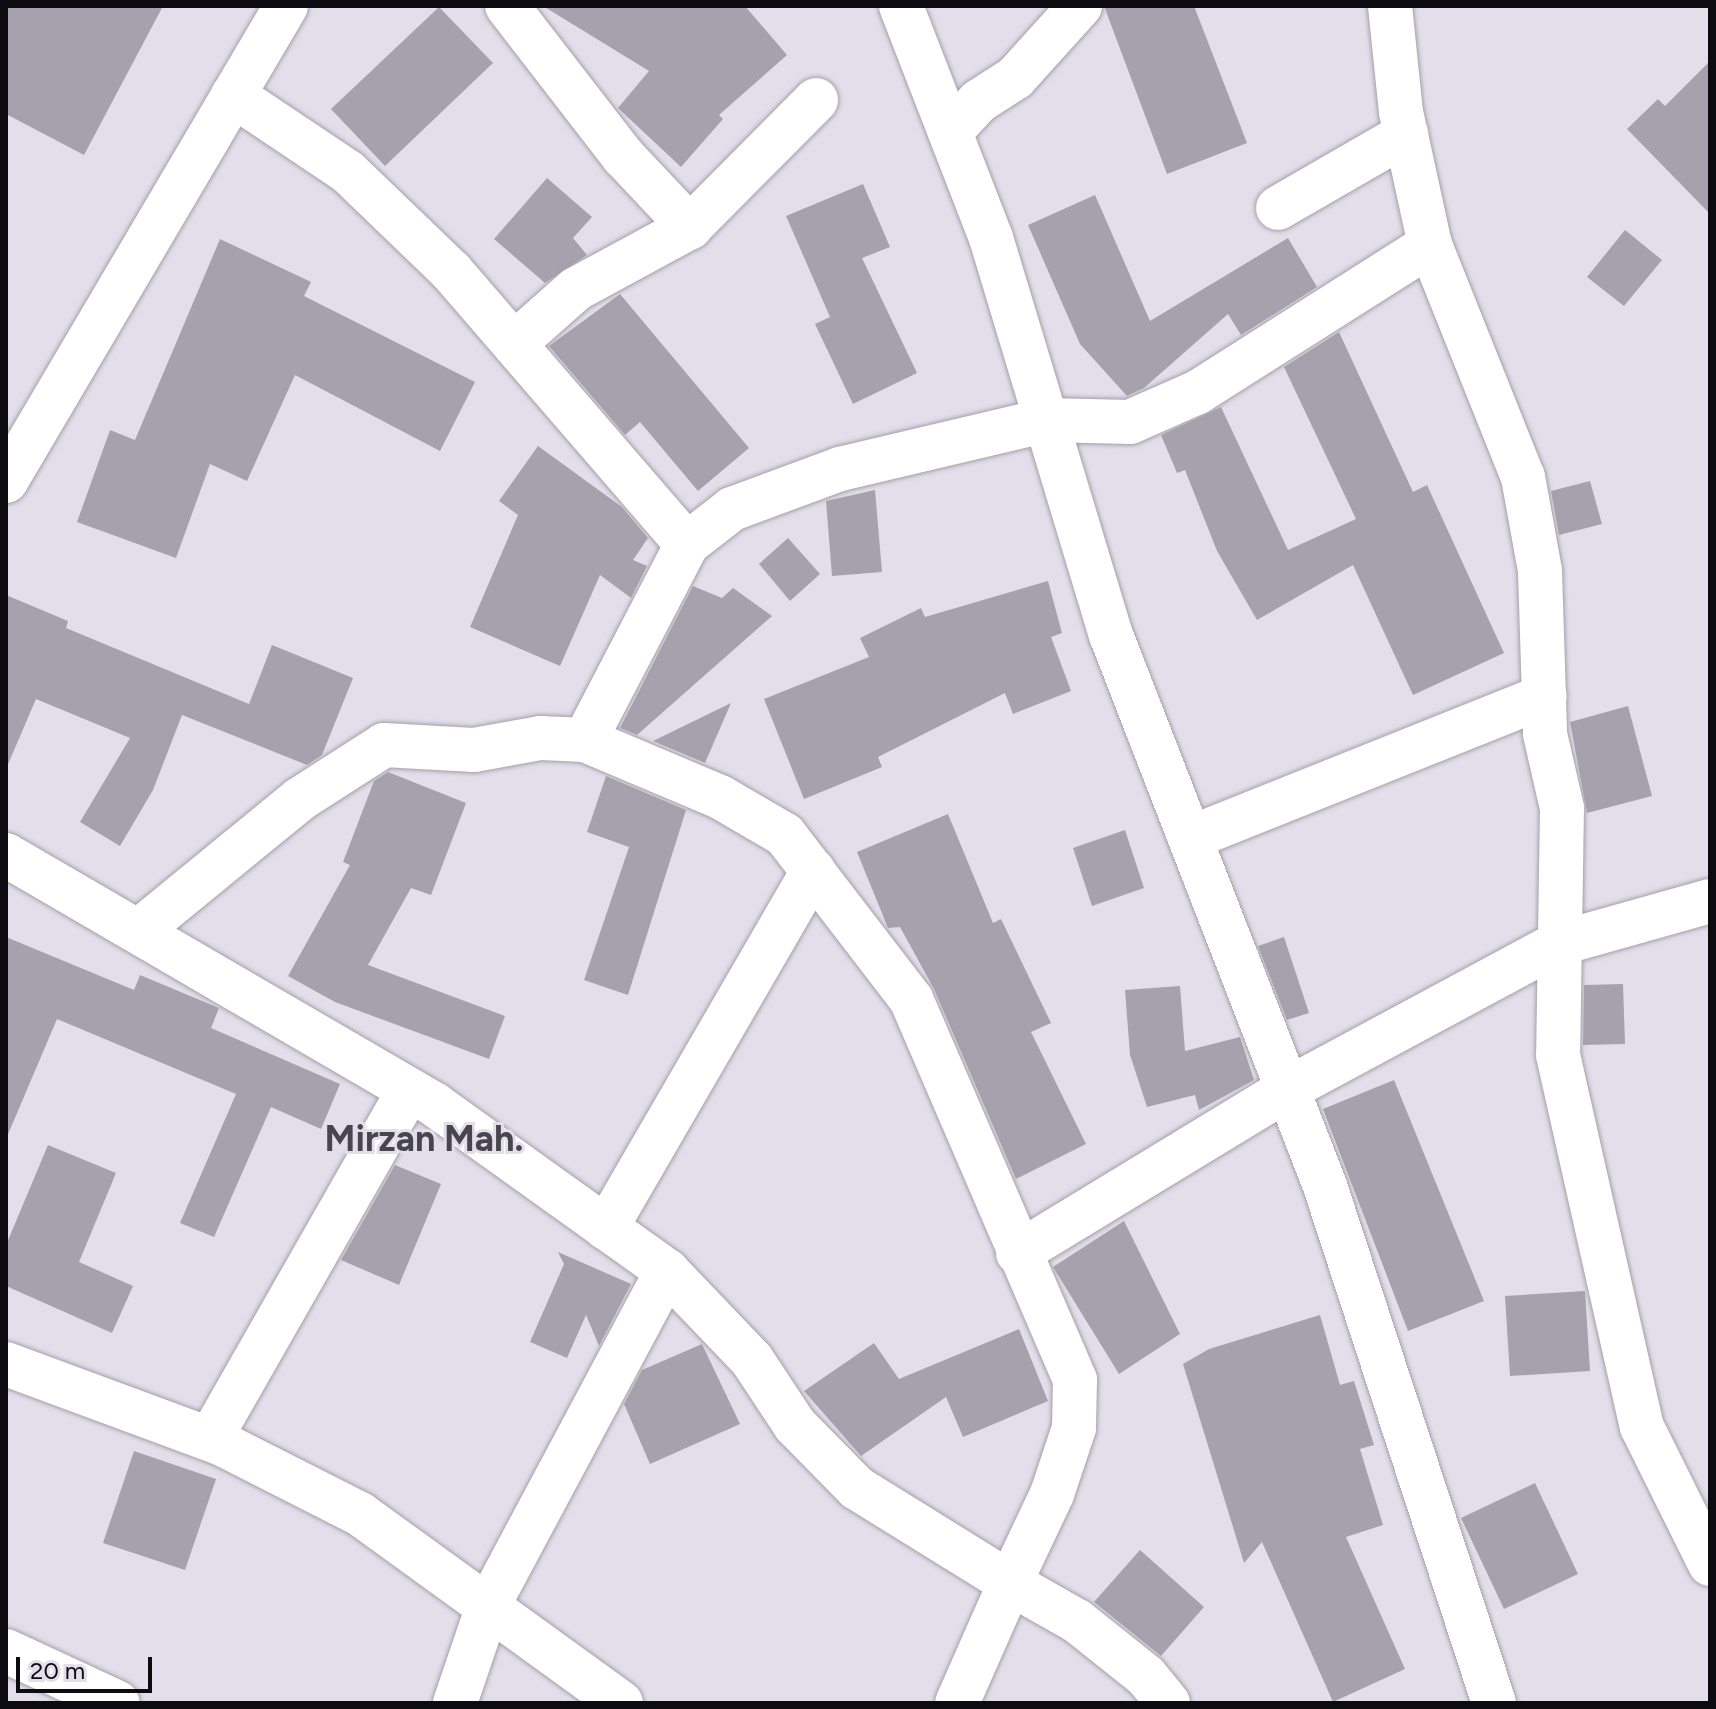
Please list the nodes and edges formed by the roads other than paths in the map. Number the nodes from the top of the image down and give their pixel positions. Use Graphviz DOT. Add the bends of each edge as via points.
graph roads {
  1 [pos="286,6"];
  2 [pos="507,6"];
  3 [pos="901,6"];
  4 [pos="1080,6"];
  5 [pos="1390,6"];
  6 [pos="233,95"];
  7 [pos="816,100"];
  8 [pos="950,132"];
  9 [pos="1406,134"];
  10 [pos="1278,208"];
  11 [pos="690,227"];
  12 [pos="1430,245"];
  13 [pos="515,343"];
  14 [pos="1047,420"];
  15 [pos="6,481"];
  16 [pos="687,544"];
  17 [pos="1545,696"];
  18 [pos="585,740"];
  19 [pos="1190,838"];
  20 [pos="6,855"];
  21 [pos="813,871"];
  22 [pos="1710,901"];
  23 [pos="140,930"];
  24 [pos="1557,944"];
  25 [pos="409,1090"];
  26 [pos="1286,1090"];
  27 [pos="606,1228"];
  28 [pos="1018,1253"];
  29 [pos="667,1271"];
  30 [pos="6,1364"];
  31 [pos="210,1439"];
  32 [pos="1710,1564"];
  33 [pos="1010,1583"];
  34 [pos="488,1606"];
  35 [pos="6,1651"];
  36 [pos="118,1703"];
  37 [pos="455,1703"];
  38 [pos="621,1703"];
  39 [pos="957,1703"];
  40 [pos="1168,1703"];
  41 [pos="1494,1703"];
  1 -- 6 [label="street"];
  2 -- 11 [label="street" via="623,156"];
  3 -- 8 [label="street"];
  4 -- 8 [label="street" via="1015,78 979,101"];
  5 -- 9 [label="street"];
  6 -- 13 [label="street" via="348,172"];
  6 -- 15 [label="street"];
  7 -- 11 [label="street"];
  8 -- 14 [label="street" via="991,238"];
  9 -- 10 [label="street"];
  9 -- 12 [label="street"];
  11 -- 13 [label="street" via="576,289"];
  12 -- 14 [label="street" via="1198,392 1130,422"];
  12 -- 17 [label="street" via="1523,477 1540,571"];
  13 -- 16 [label="street"];
  14 -- 16 [label="street" via="840,469 732,509"];
  14 -- 19 [label="street" via="1111,635"];
  16 -- 18 [label="street"];
  17 -- 19 [label="street"];
  17 -- 24 [label="street" via="1545,734 1562,808"];
  18 -- 21 [label="street" via="720,797 785,835"];
  18 -- 23 [label="street" via="541,738 474,750 384,745 300,799"];
  19 -- 26 [label="street"];
  20 -- 23 [label="street"];
  21 -- 27 [label="street"];
  21 -- 28 [label="street" via="911,999"];
  22 -- 24 [label="street"];
  23 -- 25 [label="street"];
  24 -- 26 [label="street"];
  24 -- 32 [label="street" via="1558,1055 1642,1427"];
  25 -- 27 [label="street"];
  25 -- 31 [label="street"];
  26 -- 28 [label="street"];
  26 -- 41 [label="street" via="1325,1186"];
  27 -- 29 [label="street"];
  28 -- 33 [label="street" via="1075,1380 1074,1428 1052,1494"];
  29 -- 33 [label="street" via="752,1360 795,1425 857,1488"];
  29 -- 34 [label="street"];
  30 -- 31 [label="street"];
  31 -- 34 [label="street" via="360,1514"];
  33 -- 39 [label="street"];
  33 -- 40 [label="street" via="1077,1621 1146,1676"];
  34 -- 37 [label="street"];
  34 -- 38 [label="street"];
  35 -- 36 [label="street"];
}
